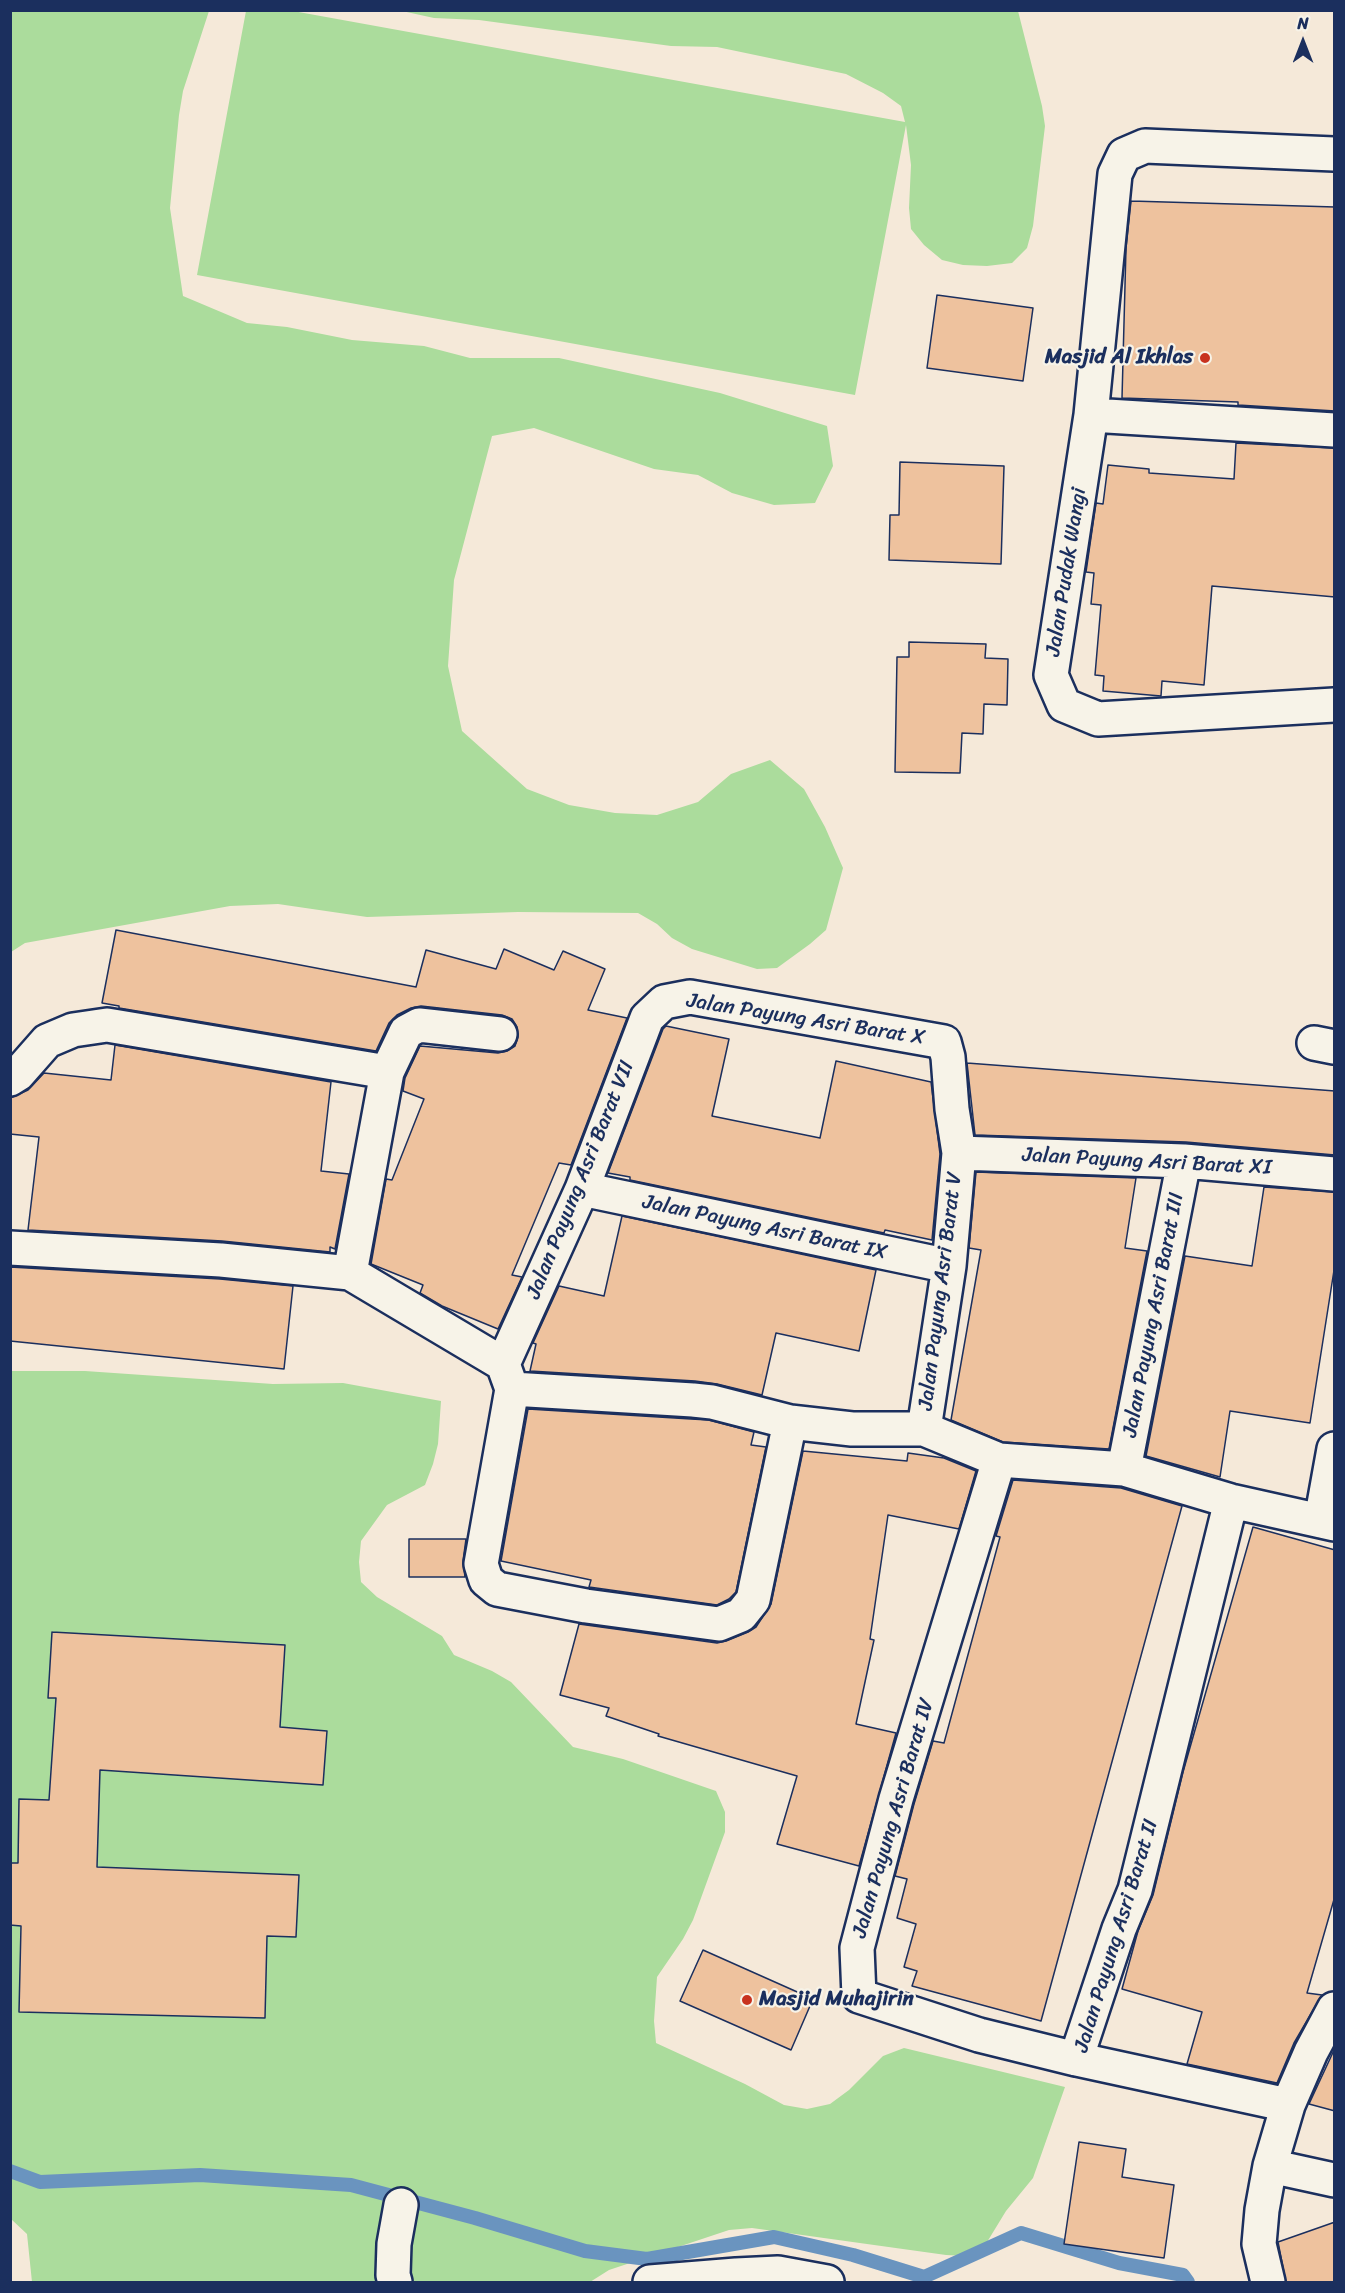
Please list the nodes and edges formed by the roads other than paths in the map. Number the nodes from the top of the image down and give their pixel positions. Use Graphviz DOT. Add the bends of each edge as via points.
graph roads {
  1 [pos="1335,154"];
  2 [pos="1091,415"];
  3 [pos="1335,430"];
  4 [pos="1335,705"];
  5 [pos="664,1002"];
  6 [pos="500,1034"];
  7 [pos="387,1072"];
  8 [pos="10,1079"];
  9 [pos="959,1153"];
  10 [pos="1184,1161"];
  11 [pos="1335,1174"];
  12 [pos="582,1189"];
  13 [pos="10,1248"];
  14 [pos="949,1266"];
  15 [pos="350,1273"];
  16 [pos="507,1376"];
  17 [pos="790,1422"];
  18 [pos="924,1429"];
  19 [pos="1335,1449"];
  20 [pos="999,1460"];
  21 [pos="1124,1469"];
  22 [pos="1231,1501"];
  23 [pos="1328,1523"];
  24 [pos="1335,2009"];
  25 [pos="1076,2059"];
  26 [pos="1288,2105"];
  27 [pos="1270,2166"];
  28 [pos="1335,2180"];
  29 [pos="401,2205"];
  30 [pos="737,2279"];
  31 [pos="395,2283"];
  32 [pos="650,2283"];
  33 [pos="826,2283"];
  34 [pos="1268,2283"];
  1 -- 2 [label="street, Jalan Pudak Wangi" via="1145,146 1124,155 1115,174"];
  2 -- 3 [label="street"];
  2 -- 4 [label="street, Jalan Pudak Wangi" via="1051,675 1064,705 1098,719"];
  5 -- 9 [label="street, Jalan Payung Asri Barat X" via="690,997 944,1042"];
  5 -- 12 [label="street, Jalan Payung Asri Barat VII" via="647,1018"];
  6 -- 7 [label="street" via="419,1024 406,1032"];
  7 -- 8 [label="street" via="107,1024 73,1030 47,1041"];
  7 -- 15 [label="street"];
  9 -- 10 [label="street, Jalan Payung Asri Barat XI"];
  9 -- 14 [label="street, Jalan Payung Asri Barat V"];
  10 -- 11 [label="street, Jalan Payung Asri Barat XI"];
  10 -- 21 [label="street, Jalan Payung Asri Barat III"];
  12 -- 14 [label="street, Jalan Payung Asri Barat IX"];
  12 -- 16 [label="street, Jalan Payung Asri Barat VII"];
  13 -- 15 [label="street" via="221,1260"];
  14 -- 18 [label="street, Jalan Payung Asri Barat V"];
  15 -- 16 [label="street"];
  16 -- 17 [label="street" via="703,1401"];
  16 -- 17 [label="street, Jalan Payung Asri Barat VII" via="482,1564 486,1580 497,1589 586,1606 719,1624 741,1615 753,1600"];
  17 -- 18 [label="street" via="852,1429"];
  18 -- 20 [label="street"];
  19 -- 23 [label="street"];
  20 -- 21 [label="street"];
  20 -- 25 [label="street, Jalan Payung Asri Barat IV" via="896,1799 857,1948 859,1996 979,2035"];
  21 -- 22 [label="street"];
  22 -- 23 [label="street"];
  22 -- 25 [label="street, Jalan Payung Asri Barat II" via="1136,1890"];
  24 -- 26 [label="street"];
  25 -- 26 [label="street, Jalan Payung Asri Barat II"];
  26 -- 27 [label="street"];
  27 -- 28 [label="street"];
  27 -- 34 [label="street" via="1259,2244"];
  29 -- 31 [label="street" via="394,2244"];
  30 -- 32 [label="street" via="683,2278"];
  30 -- 33 [label="street" via="778,2273"];
}
